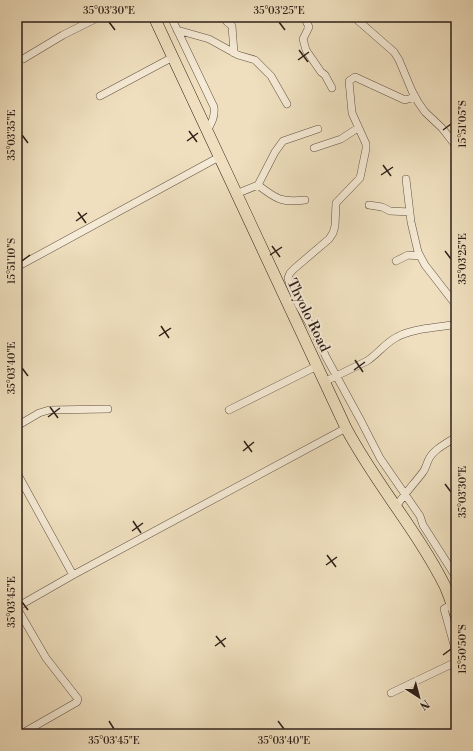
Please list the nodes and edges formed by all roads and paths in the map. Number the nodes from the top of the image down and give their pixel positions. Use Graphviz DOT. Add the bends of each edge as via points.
graph roads {
  1 [pos="100,17"];
  2 [pos="154,17"];
  3 [pos="171,17"];
  4 [pos="224,17"];
  5 [pos="304,17"];
  6 [pos="354,17"];
  7 [pos="177,30"];
  8 [pos="234,53"];
  9 [pos="172,57"];
  10 [pos="23,59"];
  11 [pos="332,88"];
  12 [pos="100,96"];
  13 [pos="415,97"];
  14 [pos="287,104"];
  15 [pos="358,128"];
  16 [pos="318,129"];
  17 [pos="207,130"];
  18 [pos="456,146"];
  19 [pos="314,148"];
  20 [pos="219,157"];
  21 [pos="406,179"];
  22 [pos="258,185"];
  23 [pos="236,194"];
  24 [pos="305,200"];
  25 [pos="368,206"];
  26 [pos="410,212"];
  27 [pos="420,256"];
  28 [pos="396,261"];
  29 [pos="17,267"];
  30 [pos="456,304"];
  31 [pos="294,308"];
  32 [pos="456,324"];
  33 [pos="323,351"];
  34 [pos="315,361"];
  35 [pos="336,376"];
  36 [pos="324,382"];
  37 [pos="108,408"];
  38 [pos="229,410"];
  39 [pos="17,426"];
  40 [pos="346,428"];
  41 [pos="456,437"];
  42 [pos="17,473"];
  43 [pos="404,494"];
  44 [pos="396,507"];
  45 [pos="73,575"];
  46 [pos="456,577"];
  47 [pos="445,586"];
  48 [pos="17,608"];
  49 [pos="454,609"];
  50 [pos="456,652"];
  51 [pos="456,662"];
  52 [pos="391,693"];
  53 [pos="21,734"];
  1 -- 10 [label="street"];
  2 -- 9 [label="highway, Thyolo Road"];
  3 -- 7 [label="street"];
  4 -- 8 [label="street" via="232,26"];
  5 -- 11 [label="street" via="309,27 303,38 306,50"];
  6 -- 13 [label="street" via="394,52"];
  7 -- 8 [label="street" via="209,39"];
  7 -- 17 [label="street" via="214,107 215,115"];
  8 -- 14 [label="street" via="255,60 267,71"];
  9 -- 12 [label="street"];
  9 -- 17 [label="highway, Thyolo Road"];
  13 -- 15 [label="street" via="405,100 355,77 352,78 349,81 352,113"];
  13 -- 18 [label="street"];
  15 -- 19 [label="street" via="341,139"];
  15 -- 31 [label="street" via="366,144 361,176 336,203 335,226 329,239 290,273 288,278"];
  16 -- 22 [label="street" via="283,141"];
  17 -- 20 [label="highway, Thyolo Road"];
  20 -- 23 [label="highway, Thyolo Road"];
  20 -- 29 [label="street"];
  21 -- 26 [label="street"];
  22 -- 23 [label="street"];
  22 -- 24 [label="street" via="284,201"];
  23 -- 31 [label="highway, Thyolo Road"];
  25 -- 26 [label="street"];
  26 -- 27 [label="street"];
  27 -- 28 [label="street" via="408,255"];
  27 -- 30 [label="street"];
  31 -- 33 [label="street" via="311,325"];
  31 -- 34 [label="highway, Thyolo Road"];
  32 -- 35 [label="street" via="406,332 387,343 368,361"];
  33 -- 34 [label="street"];
  33 -- 35 [label="street"];
  34 -- 36 [label="highway, Thyolo Road"];
  34 -- 38 [label="street"];
  35 -- 36 [label="street"];
  35 -- 43 [label="street" via="380,458"];
  36 -- 40 [label="highway, Thyolo Road"];
  37 -- 39 [label="street" via="49,410"];
  40 -- 44 [label="highway, Thyolo Road" via="358,451"];
  40 -- 45 [label="street"];
  41 -- 43 [label="street" via="430,457 423,473"];
  42 -- 45 [label="street"];
  43 -- 44 [label="street"];
  43 -- 46 [label="street"];
  44 -- 47 [label="highway, Thyolo Road"];
  45 -- 48 [label="street"];
  46 -- 47 [label="street"];
  47 -- 49 [label="highway, Thyolo Road"];
  48 -- 53 [label="street" via="46,658 78,699 77,702"];
  49 -- 50 [label="street" via="444,609"];
  51 -- 52 [label="street"];
}
